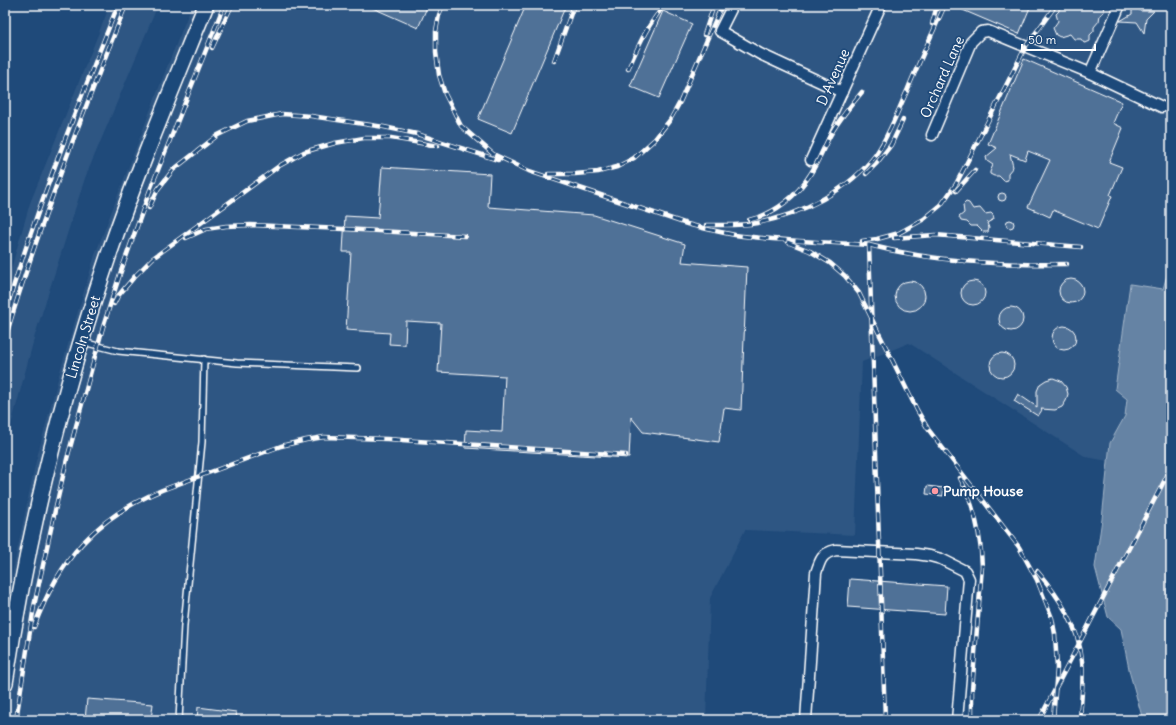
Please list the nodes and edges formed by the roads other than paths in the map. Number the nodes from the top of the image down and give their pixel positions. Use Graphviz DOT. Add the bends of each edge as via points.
graph roads {
  1 [pos="206,5"];
  2 [pos="733,5"];
  3 [pos="881,5"];
  4 [pos="1120,5"];
  5 [pos="1090,73"];
  6 [pos="842,92"];
  7 [pos="1166,108"];
  8 [pos="932,135"];
  9 [pos="811,160"];
  10 [pos="81,341"];
  11 [pos="204,359"];
  12 [pos="358,368"];
  13 [pos="5,683"];
  14 [pos="179,720"];
  15 [pos="806,720"];
  16 [pos="957,720"];
  1 -- 10 [label="main road, Lincoln Street" via="145,155"];
  2 -- 6 [label="street" via="720,31 760,54"];
  3 -- 6 [label="street, D Avenue"];
  4 -- 5 [label="street"];
  5 -- 7 [label="street"];
  5 -- 8 [label="street, Orchard Lane" via="988,31 981,32 971,42"];
  6 -- 9 [label="street, D Avenue"];
  10 -- 11 [label="lane" via="118,351"];
  10 -- 13 [label="main road, Lincoln Street" via="33,529"];
  11 -- 12 [label="lane" via="237,363"];
  11 -- 14 [label="lane" via="202,442 184,625"];
  15 -- 16 [label="street" via="816,572 823,556 836,550 916,554 941,559 965,571 969,579"];
}
